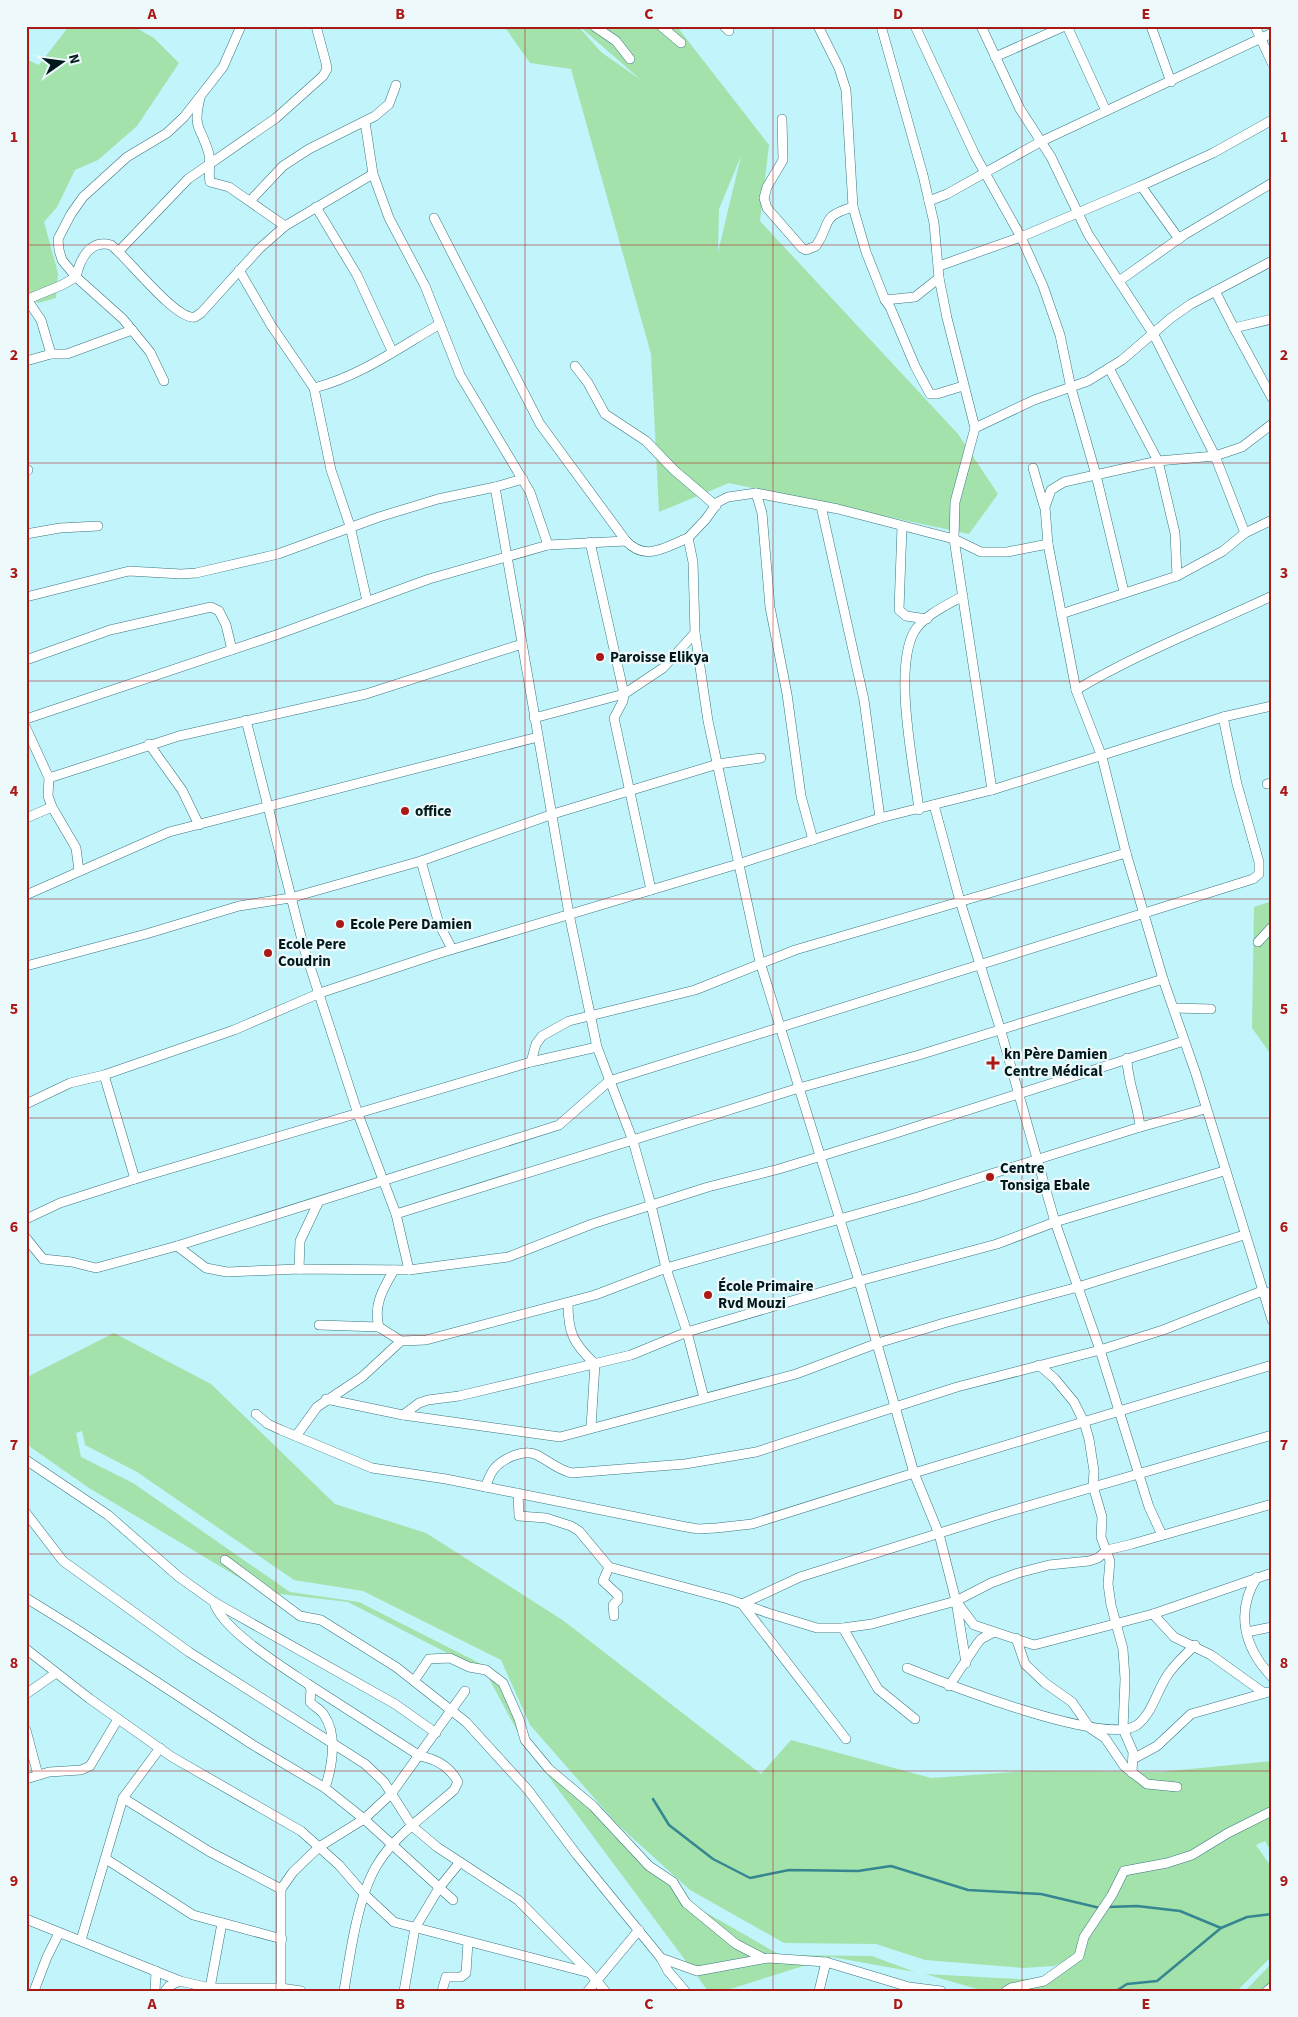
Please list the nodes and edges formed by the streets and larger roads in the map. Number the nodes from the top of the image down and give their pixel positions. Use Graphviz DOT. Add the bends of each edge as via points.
graph roads {
  1 [pos="241,26"];
  2 [pos="316,26"];
  3 [pos="594,26"];
  4 [pos="661,26"];
  5 [pos="818,26"];
  6 [pos="881,26"];
  7 [pos="915,26"];
  8 [pos="981,26"];
  9 [pos="1066,26"];
  10 [pos="1150,26"];
  11 [pos="1255,26"];
  12 [pos="1272,33"];
  13 [pos="1259,39"];
  14 [pos="681,43"];
  15 [pos="995,57"];
  16 [pos="630,59"];
  17 [pos="1272,63"];
  18 [pos="1171,82"];
  19 [pos="396,85"];
  20 [pos="202,93"];
  21 [pos="1106,111"];
  22 [pos="782,119"];
  23 [pos="365,122"];
  24 [pos="1270,125"];
  25 [pos="1040,142"];
  26 [pos="210,162"];
  27 [pos="986,172"];
  28 [pos="373,174"];
  29 [pos="1272,183"];
  30 [pos="1141,186"];
  31 [pos="250,201"];
  32 [pos="929,201"];
  33 [pos="316,207"];
  34 [pos="852,207"];
  35 [pos="1079,212"];
  36 [pos="434,218"];
  37 [pos="285,226"];
  38 [pos="1021,237"];
  39 [pos="1179,239"];
  40 [pos="119,251"];
  41 [pos="1272,261"];
  42 [pos="939,266"];
  43 [pos="239,270"];
  44 [pos="76,277"];
  45 [pos="940,278"];
  46 [pos="1119,281"];
  47 [pos="1215,291"];
  48 [pos="27,298"];
  49 [pos="885,300"];
  50 [pos="1272,319"];
  51 [pos="440,324"];
  52 [pos="1234,328"];
  53 [pos="132,330"];
  54 [pos="1154,334"];
  55 [pos="392,351"];
  56 [pos="51,354"];
  57 [pos="26,362"];
  58 [pos="575,366"];
  59 [pos="1109,368"];
  60 [pos="164,381"];
  61 [pos="963,386"];
  62 [pos="314,388"];
  63 [pos="1071,388"];
  64 [pos="1272,398"];
  65 [pos="1272,424"];
  66 [pos="975,428"];
  67 [pos="1215,456"];
  68 [pos="1158,461"];
  69 [pos="1033,468"];
  70 [pos="1096,475"];
  71 [pos="523,479"];
  72 [pos="495,487"];
  73 [pos="756,493"];
  74 [pos="716,506"];
  75 [pos="821,506"];
  76 [pos="1045,507"];
  77 [pos="1272,520"];
  78 [pos="98,526"];
  79 [pos="350,526"];
  80 [pos="902,526"];
  81 [pos="1244,533"];
  82 [pos="26,534"];
  83 [pos="688,538"];
  84 [pos="954,539"];
  85 [pos="626,541"];
  86 [pos="590,542"];
  87 [pos="1048,544"];
  88 [pos="548,545"];
  89 [pos="507,557"];
  90 [pos="1177,576"];
  91 [pos="1124,592"];
  92 [pos="963,596"];
  93 [pos="1272,596"];
  94 [pos="26,597"];
  95 [pos="366,601"];
  96 [pos="1061,614"];
  97 [pos="927,619"];
  98 [pos="695,633"];
  99 [pos="522,644"];
  100 [pos="232,650"];
  101 [pos="26,660"];
  102 [pos="1076,690"];
  103 [pos="624,694"];
  104 [pos="1272,706"];
  105 [pos="1223,716"];
  106 [pos="534,718"];
  107 [pos="26,719"];
  108 [pos="246,720"];
  109 [pos="26,728"];
  110 [pos="538,737"];
  111 [pos="149,744"];
  112 [pos="1102,756"];
  113 [pos="761,758"];
  114 [pos="718,764"];
  115 [pos="48,778"];
  116 [pos="992,790"];
  117 [pos="629,791"];
  118 [pos="934,805"];
  119 [pos="52,807"];
  120 [pos="267,808"];
  121 [pos="918,810"];
  122 [pos="553,814"];
  123 [pos="26,818"];
  124 [pos="880,818"];
  125 [pos="199,825"];
  126 [pos="813,840"];
  127 [pos="1126,853"];
  128 [pos="421,861"];
  129 [pos="738,864"];
  130 [pos="79,871"];
  131 [pos="651,890"];
  132 [pos="26,895"];
  133 [pos="290,898"];
  134 [pos="960,900"];
  135 [pos="569,914"];
  136 [pos="1144,914"];
  137 [pos="1272,927"];
  138 [pos="1258,942"];
  139 [pos="452,949"];
  140 [pos="760,962"];
  141 [pos="979,964"];
  142 [pos="26,966"];
  143 [pos="1163,979"];
  144 [pos="320,993"];
  145 [pos="1174,1008"];
  146 [pos="1211,1009"];
  147 [pos="590,1015"];
  148 [pos="780,1028"];
  149 [pos="1000,1028"];
  150 [pos="1184,1041"];
  151 [pos="597,1047"];
  152 [pos="1127,1058"];
  153 [pos="530,1062"];
  154 [pos="104,1074"];
  155 [pos="609,1081"];
  156 [pos="799,1088"];
  157 [pos="1019,1093"];
  158 [pos="26,1104"];
  159 [pos="1205,1109"];
  160 [pos="358,1114"];
  161 [pos="1140,1127"];
  162 [pos="633,1141"];
  163 [pos="821,1156"];
  164 [pos="1038,1158"];
  165 [pos="1224,1171"];
  166 [pos="135,1179"];
  167 [pos="383,1181"];
  168 [pos="318,1202"];
  169 [pos="651,1205"];
  170 [pos="396,1214"];
  171 [pos="26,1218"];
  172 [pos="840,1219"];
  173 [pos="1056,1222"];
  174 [pos="1244,1235"];
  175 [pos="28,1244"];
  176 [pos="177,1246"];
  177 [pos="666,1268"];
  178 [pos="299,1269"];
  179 [pos="394,1270"];
  180 [pos="409,1270"];
  181 [pos="859,1281"];
  182 [pos="1078,1287"];
  183 [pos="1262,1291"];
  184 [pos="1272,1294"];
  185 [pos="568,1303"];
  186 [pos="1272,1320"];
  187 [pos="319,1325"];
  188 [pos="380,1327"];
  189 [pos="686,1332"];
  190 [pos="401,1341"];
  191 [pos="878,1343"];
  192 [pos="1100,1350"];
  193 [pos="595,1364"];
  194 [pos="1039,1365"];
  195 [pos="1272,1365"];
  196 [pos="704,1398"];
  197 [pos="326,1399"];
  198 [pos="895,1407"];
  199 [pos="1118,1411"];
  200 [pos="256,1414"];
  201 [pos="403,1416"];
  202 [pos="1084,1422"];
  203 [pos="591,1427"];
  204 [pos="1272,1435"];
  205 [pos="296,1436"];
  206 [pos="26,1460"];
  207 [pos="914,1472"];
  208 [pos="1139,1474"];
  209 [pos="1093,1486"];
  210 [pos="484,1487"];
  211 [pos="518,1493"];
  212 [pos="1272,1504"];
  213 [pos="26,1513"];
  214 [pos="939,1534"];
  215 [pos="1162,1536"];
  216 [pos="1106,1550"];
  217 [pos="225,1560"];
  218 [pos="609,1567"];
  219 [pos="1272,1573"];
  220 [pos="1257,1577"];
  221 [pos="26,1598"];
  222 [pos="956,1601"];
  223 [pos="214,1602"];
  224 [pos="742,1604"];
  225 [pos="1153,1614"];
  226 [pos="614,1616"];
  227 [pos="1116,1623"];
  228 [pos="1272,1627"];
  229 [pos="844,1628"];
  230 [pos="994,1632"];
  231 [pos="1246,1632"];
  232 [pos="1016,1638"];
  233 [pos="1195,1645"];
  234 [pos="26,1649"];
  235 [pos="966,1663"];
  236 [pos="1267,1665"];
  237 [pos="907,1668"];
  238 [pos="56,1673"];
  239 [pos="1272,1677"];
  240 [pos="414,1681"];
  241 [pos="308,1684"];
  242 [pos="949,1686"];
  243 [pos="465,1691"];
  244 [pos="1268,1692"];
  245 [pos="27,1695"];
  246 [pos="452,1710"];
  247 [pos="118,1719"];
  248 [pos="915,1719"];
  249 [pos="1090,1728"];
  250 [pos="1123,1729"];
  251 [pos="26,1730"];
  252 [pos="436,1733"];
  253 [pos="846,1739"];
  254 [pos="331,1744"];
  255 [pos="160,1748"];
  256 [pos="420,1756"];
  257 [pos="1133,1759"];
  258 [pos="38,1774"];
  259 [pos="1132,1774"];
  260 [pos="26,1779"];
  261 [pos="1177,1787"];
  262 [pos="325,1788"];
  263 [pos="391,1794"];
  264 [pos="123,1798"];
  265 [pos="1272,1811"];
  266 [pos="364,1819"];
  267 [pos="412,1826"];
  268 [pos="392,1844"];
  269 [pos="319,1847"];
  270 [pos="106,1859"];
  271 [pos="460,1862"];
  272 [pos="439,1888"];
  273 [pos="280,1889"];
  274 [pos="365,1895"];
  275 [pos="453,1900"];
  276 [pos="26,1919"];
  277 [pos="222,1923"];
  278 [pos="415,1928"];
  279 [pos="639,1930"];
  280 [pos="59,1933"];
  281 [pos="282,1939"];
  282 [pos="82,1940"];
  283 [pos="468,1942"];
  284 [pos="661,1958"];
  285 [pos="763,1958"];
  286 [pos="826,1962"];
  287 [pos="156,1971"];
  288 [pos="590,1973"];
  289 [pos="180,1981"];
  290 [pos="597,1981"];
  291 [pos="1272,1987"];
  292 [pos="210,1988"];
  293 [pos="36,1990"];
  294 [pos="281,1990"];
  295 [pos="154,1991"];
  296 [pos="165,1991"];
  297 [pos="302,1991"];
  298 [pos="344,1991"];
  299 [pos="404,1991"];
  300 [pos="442,1991"];
  301 [pos="588,1991"];
  302 [pos="604,1991"];
  303 [pos="685,1991"];
  304 [pos="819,1991"];
  305 [pos="941,1991"];
  306 [pos="1006,1991"];
  307 [pos="1267,1991"];
  1 -- 20 [label="street" via="223,67"];
  2 -- 26 [label="street" via="327,69 324,76 276,118"];
  3 -- 16 [label="street" via="616,42"];
  4 -- 14 [label="street"];
  5 -- 34 [label="street" via="846,90"];
  6 -- 32 [label="street"];
  7 -- 27 [label="street"];
  8 -- 15 [label="street"];
  9 -- 15 [label="street"];
  9 -- 21 [label="street"];
  10 -- 18 [label="street"];
  11 -- 13 [label="street"];
  12 -- 13 [label="street"];
  13 -- 17 [label="street"];
  13 -- 18 [label="street"];
  15 -- 25 [label="street"];
  18 -- 21 [label="street"];
  19 -- 23 [label="street" via="389,104"];
  20 -- 26 [label="street" via="197,129 209,152"];
  20 -- 44 [label="street" via="167,133 127,156 83,197 71,214 58,238 62,260"];
  21 -- 25 [label="street"];
  22 -- 34 [label="street" via="783,160 765,193 767,208 806,250 820,241 827,219"];
  23 -- 28 [label="street"];
  23 -- 31 [label="street" via="309,149 283,166"];
  24 -- 30 [label="street"];
  25 -- 27 [label="street"];
  25 -- 35 [label="street"];
  26 -- 31 [label="street" via="210,182 229,187"];
  26 -- 40 [label="street" via="168,197"];
  27 -- 32 [label="street"];
  27 -- 38 [label="street"];
  28 -- 33 [label="street"];
  28 -- 51 [label="street" via="389,218 425,286"];
  29 -- 39 [label="street"];
  30 -- 35 [label="street"];
  30 -- 39 [label="street"];
  31 -- 37 [label="street"];
  32 -- 42 [label="street"];
  33 -- 37 [label="street"];
  33 -- 55 [label="street" via="357,275"];
  34 -- 49 [label="street"];
  35 -- 38 [label="street"];
  35 -- 46 [label="street" via="1088,234"];
  36 -- 85 [label="street" via="540,424"];
  37 -- 43 [label="street"];
  38 -- 42 [label="street"];
  38 -- 63 [label="street" via="1043,286 1060,336"];
  39 -- 46 [label="street"];
  40 -- 43 [label="street" via="170,305 191,318 201,313"];
  40 -- 44 [label="street" via="105,243 93,246 80,260"];
  41 -- 47 [label="street"];
  42 -- 45 [label="street"];
  43 -- 62 [label="street" via="270,325"];
  44 -- 48 [label="street"];
  44 -- 53 [label="street" via="104,300"];
  45 -- 49 [label="street" via="915,297"];
  45 -- 61 [label="street"];
  46 -- 54 [label="street"];
  47 -- 52 [label="street"];
  47 -- 54 [label="street" via="1171,318"];
  48 -- 56 [label="street" via="41,320"];
  49 -- 61 [label="street" via="930,394"];
  50 -- 52 [label="street"];
  51 -- 55 [label="street"];
  51 -- 71 [label="street" via="460,375"];
  52 -- 64 [label="street"];
  53 -- 56 [label="street" via="62,355"];
  53 -- 60 [label="street" via="150,352"];
  54 -- 59 [label="street"];
  54 -- 67 [label="street"];
  55 -- 62 [label="street" via="344,378"];
  56 -- 57 [label="street"];
  58 -- 74 [label="street" via="605,414 646,441"];
  59 -- 63 [label="street"];
  59 -- 68 [label="street"];
  61 -- 66 [label="street"];
  62 -- 79 [label="street" via="332,470"];
  63 -- 66 [label="street" via="1034,400"];
  63 -- 70 [label="street"];
  65 -- 67 [label="street" via="1242,447"];
  66 -- 84 [label="street" via="955,502"];
  67 -- 68 [label="street"];
  67 -- 81 [label="street"];
  68 -- 70 [label="street"];
  68 -- 90 [label="street" via="1175,533"];
  69 -- 76 [label="street"];
  70 -- 76 [label="street" via="1058,485 1051,490"];
  70 -- 91 [label="street"];
  71 -- 72 [label="street"];
  71 -- 88 [label="street"];
  72 -- 79 [label="street" via="438,499"];
  72 -- 89 [label="street"];
  73 -- 74 [label="street" via="728,497"];
  73 -- 75 [label="street"];
  73 -- 126 [label="street" via="762,513 770,607 787,694 801,796"];
  74 -- 83 [label="street"];
  75 -- 80 [label="street"];
  75 -- 124 [label="street" via="864,700"];
  76 -- 87 [label="street"];
  77 -- 81 [label="street"];
  78 -- 82 [label="street"];
  79 -- 94 [label="street" via="284,552 210,570 181,574 129,571"];
  79 -- 95 [label="street"];
  80 -- 84 [label="street"];
  80 -- 97 [label="street" via="899,610 906,616"];
  81 -- 90 [label="street" via="1223,550"];
  83 -- 85 [label="street" via="648,553 640,552"];
  83 -- 98 [label="street" via="693,562"];
  84 -- 87 [label="street" via="981,552 1024,550"];
  84 -- 92 [label="street"];
  85 -- 86 [label="street"];
  86 -- 88 [label="street"];
  86 -- 103 [label="street"];
  87 -- 96 [label="street"];
  88 -- 89 [label="street"];
  89 -- 95 [label="street"];
  89 -- 99 [label="street"];
  90 -- 91 [label="street"];
  91 -- 96 [label="street"];
  92 -- 97 [label="street"];
  92 -- 116 [label="street"];
  93 -- 102 [label="street" via="1164,644"];
  95 -- 100 [label="street"];
  96 -- 102 [label="street"];
  97 -- 121 [label="street" via="914,632 907,652 906,673 907,728"];
  98 -- 103 [label="street" via="663,668"];
  98 -- 114 [label="street"];
  99 -- 106 [label="street"];
  99 -- 108 [label="street" via="366,694"];
  100 -- 101 [label="street" via="226,625 219,611 211,607 110,630"];
  100 -- 107 [label="street"];
  102 -- 112 [label="street"];
  103 -- 106 [label="street"];
  103 -- 117 [label="street" via="614,718"];
  104 -- 105 [label="street"];
  105 -- 112 [label="street"];
  105 -- 136 [label="street" via="1259,874 1253,879"];
  106 -- 110 [label="street"];
  108 -- 111 [label="street"];
  108 -- 120 [label="street"];
  109 -- 115 [label="street"];
  110 -- 120 [label="street"];
  110 -- 122 [label="street"];
  111 -- 115 [label="street"];
  111 -- 125 [label="street" via="182,790"];
  112 -- 116 [label="street"];
  112 -- 127 [label="street"];
  113 -- 114 [label="street"];
  114 -- 117 [label="street"];
  114 -- 129 [label="street"];
  115 -- 119 [label="street"];
  116 -- 118 [label="street"];
  117 -- 122 [label="street"];
  117 -- 131 [label="street"];
  118 -- 121 [label="street"];
  118 -- 134 [label="street"];
  119 -- 123 [label="street"];
  119 -- 130 [label="street" via="76,848"];
  120 -- 125 [label="street"];
  120 -- 133 [label="street"];
  121 -- 124 [label="street"];
  122 -- 128 [label="street"];
  122 -- 135 [label="street"];
  124 -- 126 [label="street"];
  125 -- 130 [label="street" via="153,837"];
  126 -- 129 [label="street"];
  127 -- 134 [label="street"];
  127 -- 136 [label="street"];
  128 -- 133 [label="street"];
  128 -- 139 [label="street" via="439,924"];
  129 -- 131 [label="street"];
  129 -- 140 [label="street"];
  130 -- 132 [label="street"];
  131 -- 135 [label="street"];
  133 -- 142 [label="street" via="239,906"];
  133 -- 144 [label="street"];
  134 -- 140 [label="street"];
  134 -- 141 [label="street"];
  135 -- 139 [label="street"];
  135 -- 147 [label="street"];
  136 -- 141 [label="street"];
  136 -- 143 [label="street"];
  137 -- 138 [label="street"];
  139 -- 144 [label="street"];
  140 -- 147 [label="street" via="696,990"];
  140 -- 148 [label="street"];
  141 -- 148 [label="street"];
  141 -- 149 [label="street"];
  143 -- 145 [label="street"];
  143 -- 149 [label="street"];
  144 -- 154 [label="street" via="234,1030"];
  144 -- 160 [label="street"];
  145 -- 146 [label="street"];
  145 -- 150 [label="street"];
  147 -- 151 [label="street"];
  147 -- 153 [label="street" via="560,1025 542,1036"];
  148 -- 155 [label="street"];
  148 -- 156 [label="street"];
  149 -- 156 [label="street" via="919,1055"];
  149 -- 157 [label="street"];
  150 -- 152 [label="street"];
  150 -- 159 [label="street"];
  151 -- 153 [label="street"];
  151 -- 155 [label="street"];
  152 -- 157 [label="street"];
  152 -- 161 [label="street" via="1127,1073"];
  153 -- 160 [label="street"];
  154 -- 158 [label="street" via="70,1083"];
  154 -- 166 [label="street"];
  155 -- 162 [label="street"];
  155 -- 167 [label="street" via="559,1125"];
  156 -- 162 [label="street"];
  156 -- 163 [label="street"];
  157 -- 163 [label="street"];
  157 -- 164 [label="street"];
  159 -- 161 [label="street"];
  159 -- 165 [label="street"];
  160 -- 166 [label="street"];
  160 -- 167 [label="street"];
  161 -- 164 [label="street"];
  162 -- 169 [label="street"];
  162 -- 170 [label="street"];
  163 -- 169 [label="street"];
  163 -- 172 [label="street"];
  164 -- 172 [label="street"];
  164 -- 173 [label="street"];
  165 -- 173 [label="street"];
  165 -- 174 [label="street"];
  166 -- 171 [label="street" via="60,1203"];
  167 -- 168 [label="street"];
  167 -- 170 [label="street"];
  168 -- 176 [label="street"];
  168 -- 178 [label="street" via="300,1241"];
  169 -- 177 [label="street"];
  169 -- 180 [label="street" via="508,1257"];
  170 -- 180 [label="street"];
  172 -- 177 [label="street"];
  172 -- 181 [label="street"];
  173 -- 181 [label="street" via="997,1244"];
  173 -- 182 [label="street"];
  174 -- 182 [label="street"];
  174 -- 183 [label="street"];
  175 -- 176 [label="street" via="45,1260 94,1268"];
  176 -- 178 [label="street" via="206,1268 217,1271 262,1273"];
  177 -- 185 [label="street"];
  177 -- 189 [label="street"];
  178 -- 179 [label="street"];
  179 -- 180 [label="street"];
  179 -- 188 [label="street" via="379,1296"];
  181 -- 189 [label="street"];
  181 -- 191 [label="street"];
  182 -- 191 [label="street"];
  182 -- 192 [label="street"];
  183 -- 184 [label="street"];
  183 -- 186 [label="street"];
  183 -- 192 [label="street" via="1163,1330"];
  185 -- 190 [label="street" via="426,1340"];
  185 -- 193 [label="street" via="569,1329"];
  187 -- 188 [label="street"];
  188 -- 190 [label="street"];
  189 -- 193 [label="street" via="631,1355"];
  189 -- 196 [label="street"];
  190 -- 197 [label="street" via="362,1377"];
  191 -- 196 [label="street" via="796,1374"];
  191 -- 198 [label="street"];
  192 -- 194 [label="street"];
  192 -- 199 [label="street"];
  193 -- 201 [label="street" via="459,1396 428,1400 418,1403"];
  193 -- 203 [label="street"];
  194 -- 198 [label="street"];
  194 -- 202 [label="street" via="1074,1402"];
  195 -- 199 [label="street"];
  196 -- 203 [label="street"];
  197 -- 201 [label="street"];
  197 -- 205 [label="street"];
  198 -- 207 [label="street"];
  198 -- 210 [label="street" via="756,1452 685,1464 572,1473 536,1454 524,1453 500,1463"];
  199 -- 202 [label="street"];
  199 -- 208 [label="street"];
  200 -- 205 [label="street" via="268,1424"];
  201 -- 203 [label="street" via="551,1437"];
  202 -- 207 [label="street"];
  202 -- 209 [label="street" via="1094,1471"];
  204 -- 208 [label="street"];
  205 -- 210 [label="street" via="372,1468"];
  206 -- 223 [label="street" via="112,1517 179,1577"];
  207 -- 211 [label="street" via="752,1524 698,1529"];
  207 -- 214 [label="street"];
  208 -- 209 [label="street"];
  208 -- 215 [label="street"];
  209 -- 214 [label="street"];
  209 -- 216 [label="street" via="1102,1517 1101,1537"];
  210 -- 211 [label="street"];
  211 -- 218 [label="street" via="519,1516 546,1518 571,1526"];
  212 -- 215 [label="street"];
  213 -- 254 [label="street" via="63,1562 189,1652"];
  214 -- 222 [label="street"];
  214 -- 224 [label="street" via="800,1576"];
  215 -- 216 [label="street"];
  216 -- 222 [label="street" via="1089,1561 1018,1573"];
  216 -- 227 [label="street" via="1111,1570 1109,1594"];
  217 -- 240 [label="street" via="300,1616 321,1620"];
  218 -- 224 [label="street"];
  218 -- 226 [label="street" via="603,1581 618,1595 613,1605"];
  219 -- 220 [label="street"];
  220 -- 225 [label="street"];
  220 -- 231 [label="street" via="1243,1613"];
  221 -- 262 [label="street"];
  222 -- 229 [label="street" via="872,1624"];
  222 -- 230 [label="street" via="974,1625"];
  222 -- 235 [label="street"];
  223 -- 241 [label="street" via="216,1612 248,1641"];
  223 -- 252 [label="street" via="395,1704"];
  224 -- 229 [label="street" via="817,1628"];
  224 -- 253 [label="street"];
  225 -- 227 [label="street"];
  225 -- 233 [label="street" via="1174,1637"];
  227 -- 232 [label="street" via="1040,1644"];
  227 -- 250 [label="street" via="1125,1666"];
  228 -- 231 [label="street"];
  229 -- 248 [label="street" via="878,1688"];
  230 -- 232 [label="street"];
  230 -- 235 [label="street" via="981,1638"];
  231 -- 236 [label="street"];
  232 -- 249 [label="street" via="1025,1664 1072,1702"];
  233 -- 244 [label="street"];
  233 -- 250 [label="street" via="1168,1674 1141,1721"];
  234 -- 238 [label="street"];
  235 -- 242 [label="street"];
  236 -- 239 [label="street"];
  237 -- 242 [label="street"];
  238 -- 245 [label="street"];
  238 -- 247 [label="street"];
  240 -- 246 [label="street"];
  240 -- 285 [label="street" via="429,1659 445,1656 493,1675 506,1687 525,1740 549,1769 593,1806 649,1866 673,1882 686,1903 736,1944"];
  241 -- 254 [label="street" via="310,1702 326,1717"];
  241 -- 256 [label="street"];
  242 -- 249 [label="street"];
  243 -- 246 [label="street"];
  244 -- 257 [label="street" via="1191,1714 1156,1746"];
  246 -- 252 [label="street"];
  246 -- 279 [label="street" via="528,1790"];
  247 -- 255 [label="street"];
  247 -- 258 [label="street" via="90,1766 81,1770"];
  249 -- 250 [label="street" via="1105,1731"];
  249 -- 259 [label="street" via="1105,1738"];
  250 -- 257 [label="street"];
  251 -- 258 [label="street"];
  252 -- 256 [label="street"];
  254 -- 262 [label="street" via="330,1772"];
  254 -- 263 [label="street" via="365,1764 384,1782"];
  255 -- 264 [label="street"];
  255 -- 269 [label="street" via="295,1826"];
  256 -- 263 [label="street"];
  256 -- 267 [label="street" via="435,1759 458,1782 454,1790"];
  257 -- 259 [label="street"];
  258 -- 260 [label="street"];
  259 -- 261 [label="street" via="1147,1784"];
  262 -- 266 [label="street"];
  263 -- 266 [label="street"];
  263 -- 267 [label="street"];
  264 -- 270 [label="street"];
  264 -- 273 [label="street" via="210,1852"];
  265 -- 306 [label="street" via="1192,1855 1124,1870 1084,1938 1079,1956 1044,1982"];
  266 -- 268 [label="street"];
  266 -- 269 [label="street"];
  267 -- 268 [label="street"];
  267 -- 271 [label="street"];
  268 -- 272 [label="street"];
  268 -- 274 [label="street" via="373,1872"];
  269 -- 273 [label="street"];
  269 -- 274 [label="street"];
  270 -- 277 [label="street" via="194,1915"];
  270 -- 282 [label="street"];
  271 -- 272 [label="street"];
  271 -- 288 [label="street" via="524,1905"];
  272 -- 275 [label="street"];
  272 -- 278 [label="street"];
  273 -- 281 [label="street"];
  274 -- 278 [label="street" via="394,1922"];
  274 -- 298 [label="street"];
  276 -- 280 [label="street"];
  277 -- 281 [label="street"];
  277 -- 292 [label="street"];
  278 -- 283 [label="street"];
  278 -- 299 [label="street"];
  279 -- 284 [label="street"];
  279 -- 290 [label="street"];
  280 -- 282 [label="street"];
  280 -- 293 [label="street" via="46,1957"];
  281 -- 294 [label="street"];
  282 -- 287 [label="street"];
  283 -- 288 [label="street"];
  283 -- 300 [label="street" via="466,1973 461,1977 446,1977"];
  284 -- 285 [label="street" via="697,1971"];
  284 -- 303 [label="street"];
  285 -- 286 [label="street"];
  286 -- 304 [label="street"];
  286 -- 305 [label="street" via="909,1987"];
  287 -- 289 [label="street"];
  287 -- 295 [label="street"];
  288 -- 290 [label="street"];
  289 -- 292 [label="street"];
  289 -- 296 [label="street"];
  290 -- 301 [label="street"];
  290 -- 302 [label="street"];
  291 -- 307 [label="street"];
  292 -- 294 [label="street"];
  294 -- 297 [label="street"];
}
